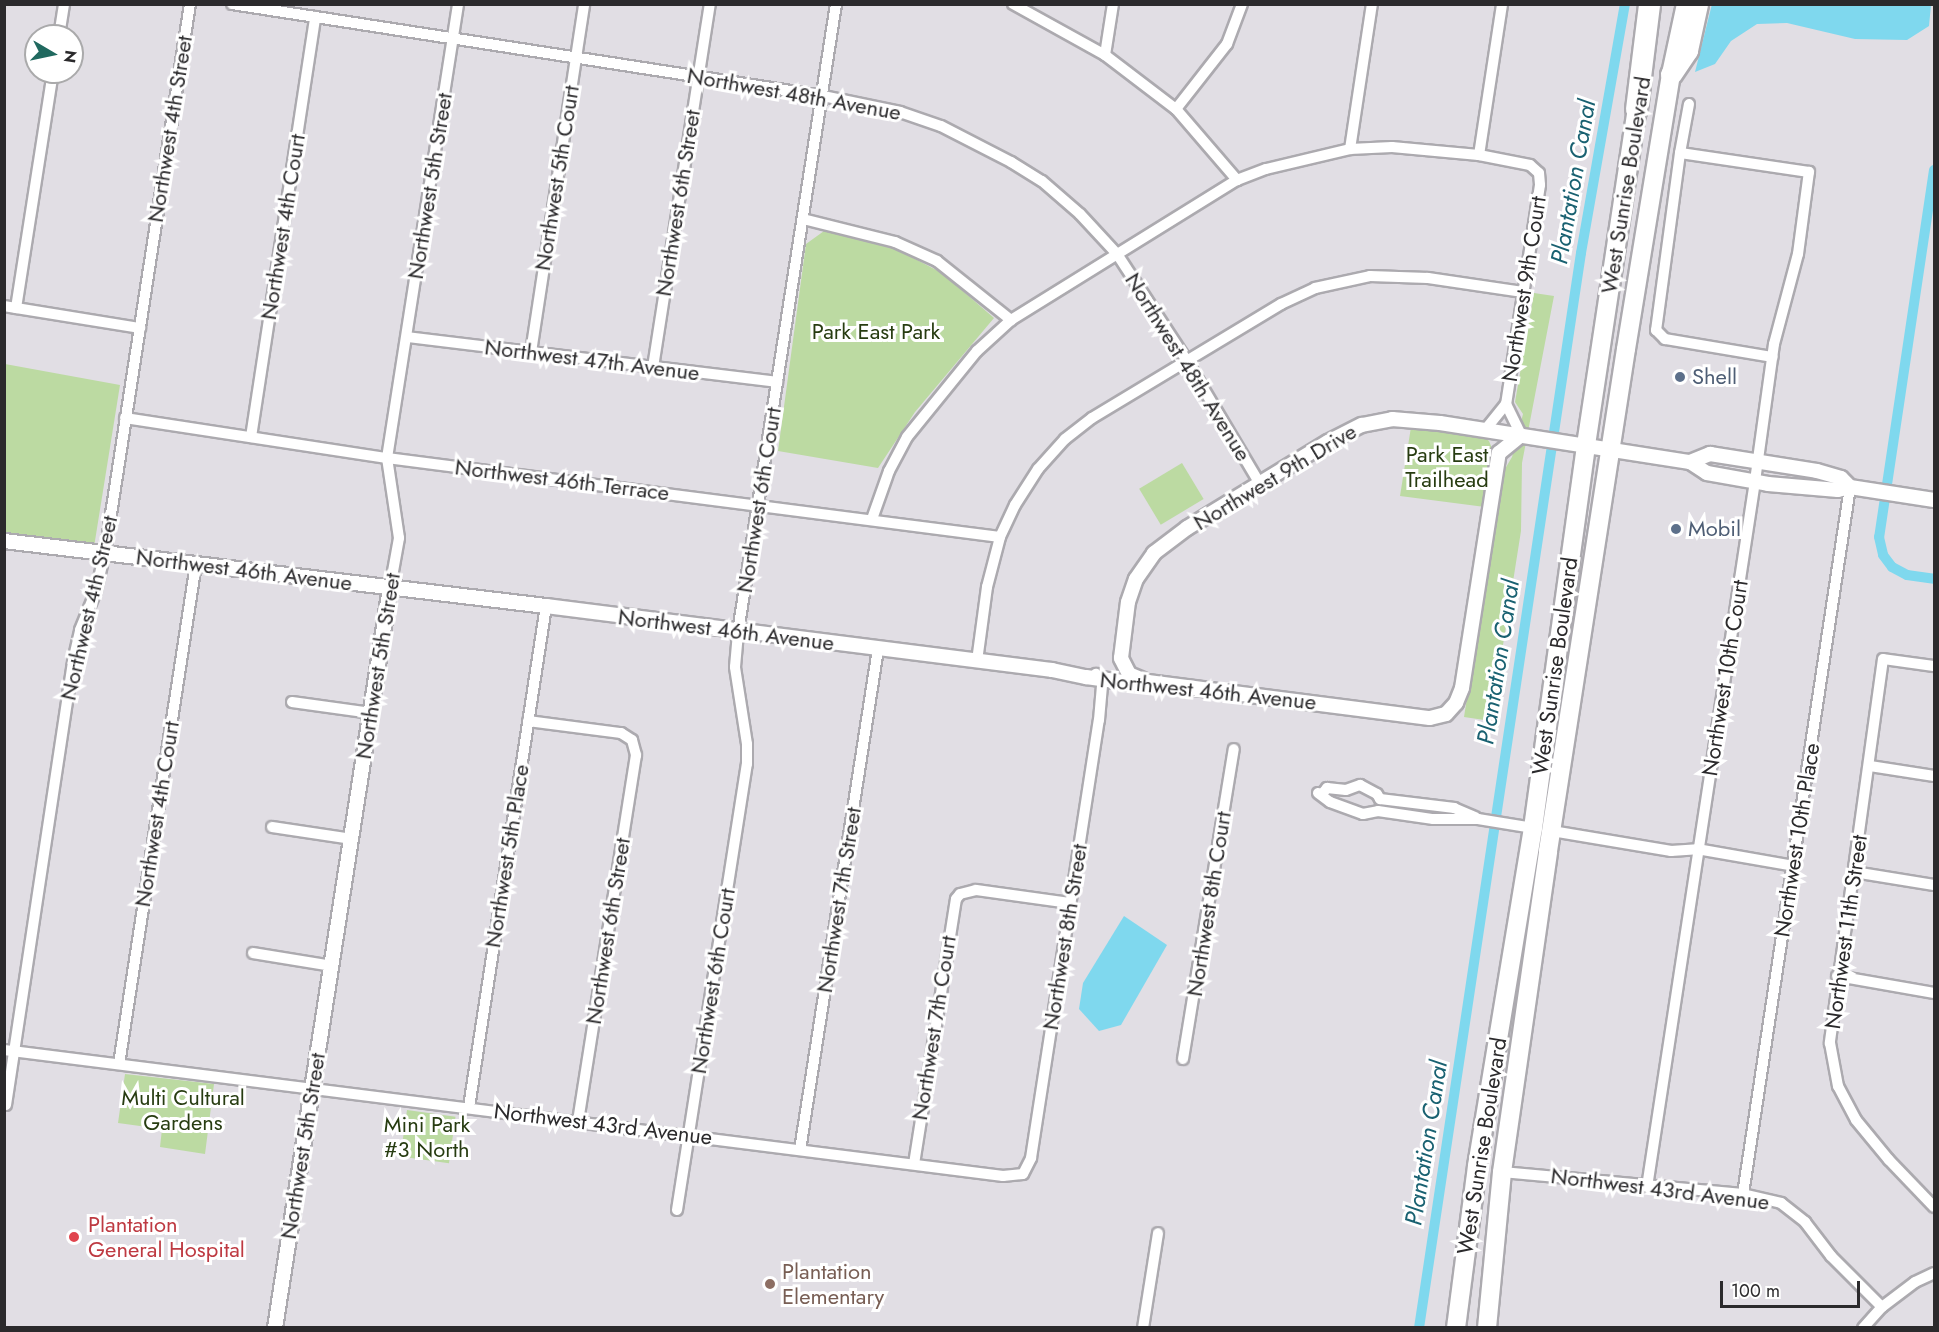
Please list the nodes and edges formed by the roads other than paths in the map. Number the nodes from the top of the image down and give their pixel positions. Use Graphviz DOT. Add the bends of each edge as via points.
graph roads {
  1 [pos="64,4"];
  2 [pos="190,4"];
  3 [pos="232,4"];
  4 [pos="458,4"];
  5 [pos="584,4"];
  6 [pos="710,4"];
  7 [pos="836,4"];
  8 [pos="1013,4"];
  9 [pos="1113,4"];
  10 [pos="1242,4"];
  11 [pos="1372,4"];
  12 [pos="1502,4"];
  13 [pos="1648,4"];
  14 [pos="1658,4"];
  15 [pos="1686,4"];
  16 [pos="1697,4"];
  17 [pos="315,17"];
  18 [pos="61,24"];
  19 [pos="453,38"];
  20 [pos="1105,55"];
  21 [pos="576,57"];
  22 [pos="1671,74"];
  23 [pos="698,76"];
  24 [pos="51,84"];
  25 [pos="823,96"];
  26 [pos="1689,104"];
  27 [pos="1176,109"];
  28 [pos="1636,109"];
  29 [pos="1350,148"];
  30 [pos="1680,153"];
  31 [pos="1479,154"];
  32 [pos="1237,180"];
  33 [pos="803,219"];
  34 [pos="1117,254"];
  35 [pos="1523,292"];
  36 [pos="10,307"];
  37 [pos="1011,320"];
  38 [pos="140,328"];
  39 [pos="407,337"];
  40 [pos="531,352"];
  41 [pos="1772,357"];
  42 [pos="1187,361"];
  43 [pos="653,367"];
  44 [pos="777,382"];
  45 [pos="1506,404"];
  46 [pos="125,418"];
  47 [pos="1486,429"];
  48 [pos="1523,435"];
  49 [pos="250,437"];
  50 [pos="1586,445"];
  51 [pos="1611,450"];
  52 [pos="1499,453"];
  53 [pos="387,458"];
  54 [pos="1690,462"];
  55 [pos="1758,462"];
  56 [pos="1755,482"];
  57 [pos="1260,484"];
  58 [pos="1850,487"];
  59 [pos="1935,500"];
  60 [pos="759,505"];
  61 [pos="872,519"];
  62 [pos="1000,537"];
  63 [pos="4,541"];
  64 [pos="105,553"];
  65 [pos="196,564"];
  66 [pos="390,588"];
  67 [pos="546,606"];
  68 [pos="738,632"];
  69 [pos="878,649"];
  70 [pos="1121,658"];
  71 [pos="977,661"];
  72 [pos="1935,666"];
  73 [pos="1097,675"];
  74 [pos="1120,681"];
  75 [pos="1148,682"];
  76 [pos="1101,699"];
  77 [pos="292,702"];
  78 [pos="371,713"];
  79 [pos="528,721"];
  80 [pos="1234,748"];
  81 [pos="1870,766"];
  82 [pos="1935,776"];
  83 [pos="1346,790"];
  84 [pos="1537,801"];
  85 [pos="1343,807"];
  86 [pos="1478,819"];
  87 [pos="272,827"];
  88 [pos="1525,827"];
  89 [pos="1552,831"];
  90 [pos="352,839"];
  91 [pos="1697,849"];
  92 [pos="1548,851"];
  93 [pos="1794,866"];
  94 [pos="1854,872"];
  95 [pos="1935,885"];
  96 [pos="1070,903"];
  97 [pos="253,953"];
  98 [pos="332,966"];
  99 [pos="1837,976"];
  100 [pos="1935,993"];
  101 [pos="9,1051"];
  102 [pos="1183,1059"];
  103 [pos="119,1064"];
  104 [pos="312,1087"];
  105 [pos="6,1105"];
  106 [pos="469,1107"];
  107 [pos="579,1121"];
  108 [pos="1483,1128"];
  109 [pos="688,1135"];
  110 [pos="800,1150"];
  111 [pos="914,1164"];
  112 [pos="1502,1172"];
  113 [pos="1023,1174"];
  114 [pos="1647,1186"];
  115 [pos="1743,1194"];
  116 [pos="1935,1207"];
  117 [pos="677,1210"];
  118 [pos="1158,1233"];
  119 [pos="1935,1273"];
  120 [pos="1882,1307"];
  121 [pos="275,1328"];
  122 [pos="1143,1328"];
  123 [pos="1456,1328"];
  124 [pos="1487,1328"];
  125 [pos="1863,1328"];
  1 -- 18 [label="street"];
  2 -- 38 [label="street, Northwest 4th Street"];
  3 -- 17 [label="street, Northwest 48th Avenue"];
  4 -- 19 [label="street, Northwest 5th Street"];
  5 -- 21 [label="street, Northwest 5th Court"];
  6 -- 23 [label="street, Northwest 6th Street"];
  7 -- 25 [label="street, Northwest 6th Court"];
  8 -- 20 [label="street"];
  9 -- 20 [label="street"];
  10 -- 27 [label="street" via="1227,44"];
  11 -- 29 [label="street"];
  12 -- 31 [label="street"];
  13 -- 28 [label="highway"];
  14 -- 28 [label="main road, West Sunrise Boulevard"];
  15 -- 22 [label="main road, West Sunrise Boulevard"];
  16 -- 22 [label="highway" via="1687,50"];
  17 -- 19 [label="street, Northwest 48th Avenue"];
  17 -- 49 [label="street, Northwest 4th Court"];
  19 -- 21 [label="street, Northwest 48th Avenue"];
  19 -- 39 [label="street, Northwest 5th Street"];
  20 -- 27 [label="street"];
  21 -- 23 [label="street, Northwest 48th Avenue"];
  21 -- 40 [label="street, Northwest 5th Court"];
  22 -- 51 [label="main road, West Sunrise Boulevard"];
  23 -- 25 [label="street, Northwest 48th Avenue"];
  23 -- 43 [label="street, Northwest 6th Street"];
  24 -- 36 [label="street"];
  25 -- 33 [label="street, Northwest 6th Court"];
  25 -- 34 [label="street, Northwest 48th Avenue" via="900,112 976,142 1042,181"];
  26 -- 30 [label="street"];
  27 -- 32 [label="street"];
  28 -- 50 [label="main road, West Sunrise Boulevard"];
  29 -- 31 [label="street"];
  29 -- 32 [label="street"];
  30 -- 41 [label="street" via="1656,330 1665,339"];
  30 -- 41 [label="street, Northwest 10th Court" via="1809,172 1798,254"];
  31 -- 35 [label="street, Northwest 9th Court" via="1530,165 1539,173"];
  32 -- 34 [label="street"];
  33 -- 37 [label="street" via="895,242 937,261"];
  33 -- 44 [label="street, Northwest 6th Court"];
  34 -- 37 [label="street"];
  34 -- 42 [label="street, Northwest 48th Avenue"];
  35 -- 42 [label="street" via="1428,278 1359,278 1315,288 1281,304"];
  35 -- 45 [label="street, Northwest 9th Court"];
  36 -- 38 [label="street"];
  37 -- 61 [label="street" via="977,351 908,437 889,471"];
  38 -- 46 [label="street, Northwest 4th Street"];
  39 -- 40 [label="street, Northwest 47th Avenue"];
  39 -- 53 [label="street, Northwest 5th Street"];
  40 -- 43 [label="street, Northwest 47th Avenue"];
  41 -- 55 [label="street, Northwest 10th Court"];
  42 -- 57 [label="street, Northwest 48th Avenue"];
  42 -- 62 [label="street" via="1092,418 1065,439 1038,469"];
  43 -- 44 [label="street, Northwest 47th Avenue"];
  44 -- 60 [label="street, Northwest 6th Court"];
  45 -- 47 [label="street, Northwest 9th Court"];
  45 -- 48 [label="street, Northwest 9th Court"];
  46 -- 49 [label="street, Northwest 46th Terrace"];
  46 -- 64 [label="street, Northwest 4th Street"];
  47 -- 48 [label="street, Northwest 9th Drive"];
  47 -- 52 [label="street"];
  47 -- 57 [label="street, Northwest 9th Drive" via="1392,419 1362,425"];
  48 -- 50 [label="street, Northwest 9th Drive"];
  48 -- 52 [label="street"];
  49 -- 53 [label="street, Northwest 46th Terrace"];
  50 -- 51 [label="street"];
  50 -- 84 [label="main road, West Sunrise Boulevard"];
  51 -- 54 [label="street"];
  51 -- 89 [label="main road, West Sunrise Boulevard"];
  52 -- 75 [label="street, Northwest 46th Avenue" via="1462,688 1446,714 1430,718"];
  53 -- 60 [label="street, Northwest 46th Terrace"];
  53 -- 66 [label="street, Northwest 5th Street" via="399,538"];
  54 -- 55 [label="street" via="1710,454"];
  54 -- 56 [label="street" via="1707,473"];
  55 -- 56 [label="street, Northwest 10th Court"];
  55 -- 58 [label="street" via="1816,471 1841,478"];
  56 -- 58 [label="street" via="1838,490"];
  56 -- 91 [label="street, Northwest 10th Court"];
  57 -- 70 [label="street, Northwest 9th Drive" via="1187,528 1154,554 1137,579 1128,602"];
  58 -- 59 [label="street"];
  58 -- 93 [label="street, Northwest 10th Place"];
  60 -- 61 [label="street, Northwest 46th Terrace"];
  60 -- 68 [label="street, Northwest 6th Court"];
  61 -- 62 [label="street, Northwest 46th Terrace"];
  62 -- 71 [label="street" via="987,587"];
  63 -- 64 [label="street, Northwest 46th Avenue"];
  64 -- 65 [label="street, Northwest 46th Avenue"];
  64 -- 101 [label="street, Northwest 4th Street" via="74,657"];
  65 -- 66 [label="street, Northwest 46th Avenue"];
  65 -- 103 [label="street, Northwest 4th Court"];
  66 -- 67 [label="street, Northwest 46th Avenue"];
  66 -- 78 [label="street, Northwest 5th Street"];
  67 -- 68 [label="street, Northwest 46th Avenue"];
  67 -- 79 [label="street, Northwest 5th Place"];
  68 -- 69 [label="street, Northwest 46th Avenue"];
  68 -- 109 [label="street, Northwest 6th Court" via="735,667 747,764"];
  69 -- 71 [label="street, Northwest 46th Avenue"];
  69 -- 110 [label="street, Northwest 7th Street"];
  70 -- 73 [label="street" via="1110,670"];
  70 -- 75 [label="street" via="1129,674"];
  71 -- 73 [label="street, Northwest 46th Avenue"];
  72 -- 81 [label="street, Northwest 11th Street" via="1883,659"];
  73 -- 74 [label="street, Northwest 46th Avenue"];
  73 -- 76 [label="street, Northwest 8th Street"];
  74 -- 75 [label="street, Northwest 46th Avenue"];
  74 -- 76 [label="street" via="1107,687"];
  76 -- 96 [label="street, Northwest 8th Street"];
  77 -- 78 [label="street"];
  78 -- 90 [label="street, Northwest 5th Street"];
  79 -- 106 [label="street, Northwest 5th Place"];
  79 -- 107 [label="street, Northwest 6th Street" via="621,733 632,741 636,755"];
  80 -- 102 [label="street, Northwest 8th Court"];
  81 -- 82 [label="street"];
  81 -- 94 [label="street, Northwest 11th Street"];
  83 -- 85 [label="street"];
  83 -- 85 [label="street" via="1327,788 1320,793 1325,800"];
  83 -- 86 [label="street" via="1360,785 1380,799 1454,808"];
  84 -- 88 [label="main road, West Sunrise Boulevard"];
  84 -- 89 [label="main road"];
  85 -- 86 [label="street" via="1363,814 1378,811 1434,819"];
  86 -- 88 [label="street"];
  87 -- 90 [label="street"];
  88 -- 92 [label="main road" via="1543,834"];
  88 -- 108 [label="main road, West Sunrise Boulevard"];
  89 -- 91 [label="street" via="1671,851"];
  89 -- 92 [label="main road, West Sunrise Boulevard"];
  90 -- 98 [label="street, Northwest 5th Street"];
  91 -- 93 [label="street"];
  91 -- 114 [label="street, Northwest 10th Court"];
  92 -- 112 [label="main road, West Sunrise Boulevard"];
  93 -- 115 [label="street, Northwest 10th Place"];
  94 -- 95 [label="street"];
  94 -- 99 [label="street, Northwest 11th Street"];
  96 -- 111 [label="street, Northwest 7th Court" via="976,890 960,894 953,908"];
  96 -- 113 [label="street, Northwest 8th Street" via="1031,1158"];
  97 -- 98 [label="street"];
  98 -- 104 [label="street, Northwest 5th Street"];
  99 -- 100 [label="street"];
  99 -- 116 [label="street, Northwest 11th Street" via="1830,1043 1838,1086 1856,1120 1888,1160"];
  101 -- 103 [label="street, Northwest 43rd Avenue"];
  101 -- 105 [label="street, Northwest 4th Street"];
  103 -- 104 [label="street, Northwest 43rd Avenue"];
  104 -- 106 [label="street, Northwest 43rd Avenue"];
  104 -- 121 [label="street, Northwest 5th Street"];
  106 -- 107 [label="street, Northwest 43rd Avenue"];
  107 -- 109 [label="street, Northwest 43rd Avenue"];
  108 -- 112 [label="main road"];
  108 -- 123 [label="main road, West Sunrise Boulevard"];
  109 -- 110 [label="street, Northwest 43rd Avenue"];
  109 -- 117 [label="street, Northwest 6th Court"];
  110 -- 111 [label="street, Northwest 43rd Avenue"];
  111 -- 113 [label="street, Northwest 43rd Avenue" via="1003,1176"];
  112 -- 114 [label="street, Northwest 43rd Avenue"];
  112 -- 124 [label="main road, West Sunrise Boulevard"];
  114 -- 115 [label="street, Northwest 43rd Avenue"];
  115 -- 120 [label="street, Northwest 43rd Avenue" via="1780,1203 1805,1222 1831,1256"];
  118 -- 122 [label="street"];
  119 -- 120 [label="street" via="1915,1282"];
  120 -- 125 [label="street"];
}
